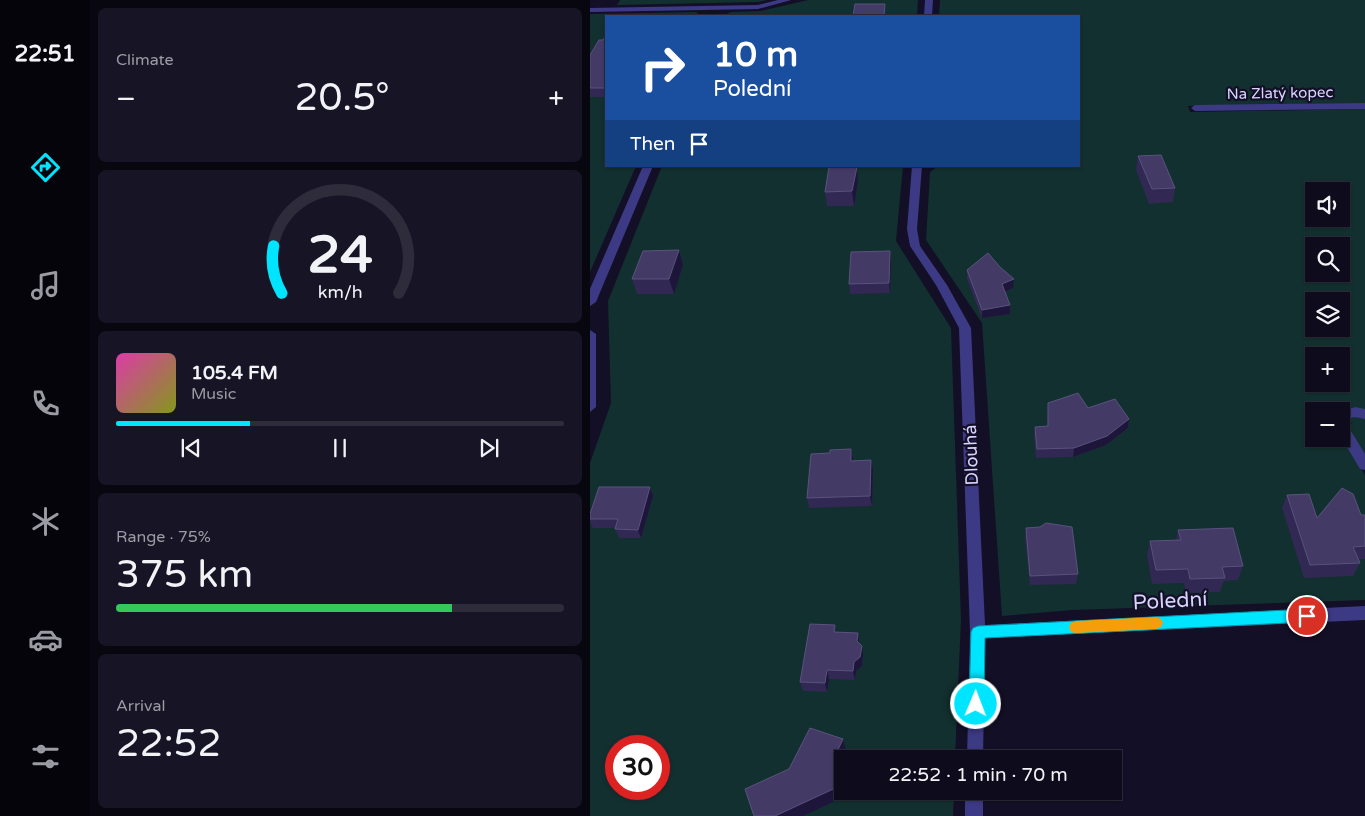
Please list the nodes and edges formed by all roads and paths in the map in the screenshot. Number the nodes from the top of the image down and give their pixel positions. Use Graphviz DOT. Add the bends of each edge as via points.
graph roads {
  1 [pos="787,0"];
  2 [pos="929,0"];
  3 [pos="590,10"];
  4 [pos="713,12"];
  5 [pos="928,15"];
  6 [pos="1365,106"];
  7 [pos="1195,108"];
  8 [pos="648,167"];
  9 [pos="917,167"];
  10 [pos="590,302"];
  11 [pos="590,334"];
  12 [pos="590,407"];
  13 [pos="1350,414"];
  14 [pos="1365,414"];
  15 [pos="1350,440"];
  16 [pos="1365,464"];
  17 [pos="1365,613"];
  18 [pos="978,632"];
  19 [pos="975,750"];
  20 [pos="974,800"];
  21 [pos="974,816"];
  1 -- 4 [label="street"];
  2 -- 5 [label="street"];
  3 -- 4 [label="street"];
  6 -- 7 [label="street, Na Zlatý kopec"];
  8 -- 10 [label="street"];
  9 -- 18 [label="street, Dlouhá" via="912,228 916,246 965,328"];
  11 -- 12 [label="street"];
  13 -- 14 [label="street"];
  15 -- 16 [label="street"];
  17 -- 18 [label="street, Polední"];
  18 -- 19 [label="street, Dlouhá"];
  20 -- 21 [label="street"];
}
